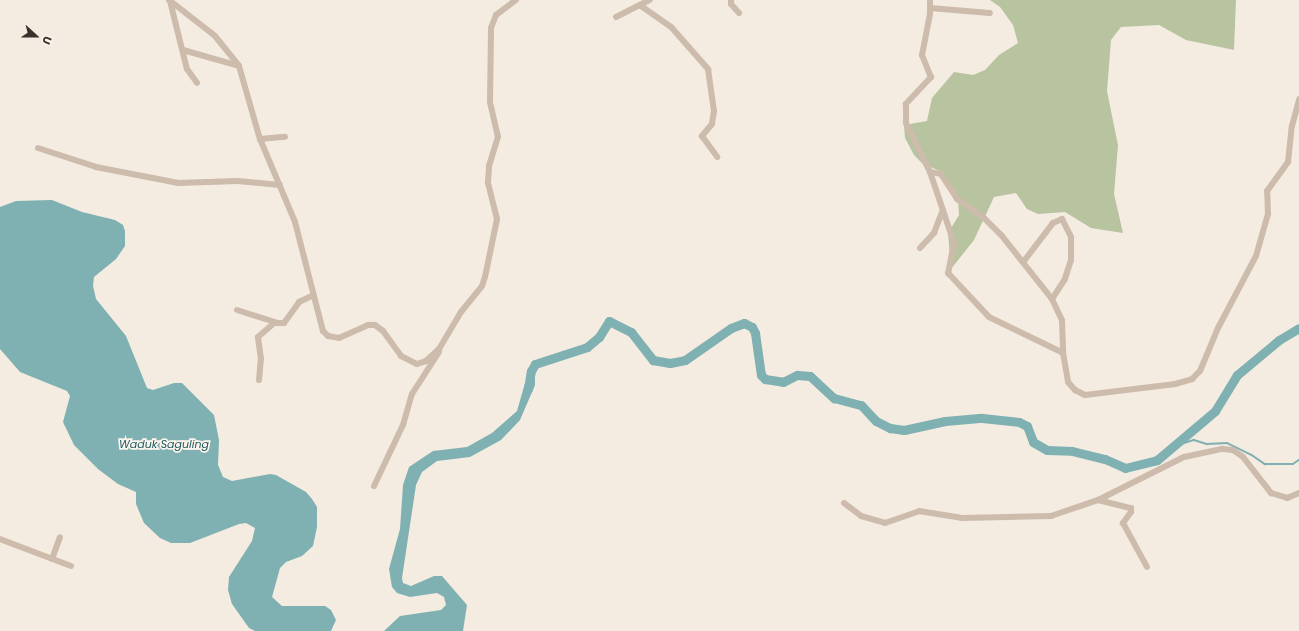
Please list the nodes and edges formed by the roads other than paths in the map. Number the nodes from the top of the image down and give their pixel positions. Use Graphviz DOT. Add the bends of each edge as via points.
graph roads {
  1 [pos="516,0"];
  2 [pos="650,0"];
  3 [pos="731,0"];
  4 [pos="930,0"];
  5 [pos="170,1"];
  6 [pos="641,6"];
  7 [pos="930,8"];
  8 [pos="739,13"];
  9 [pos="990,13"];
  10 [pos="616,17"];
  11 [pos="183,50"];
  12 [pos="240,66"];
  13 [pos="197,83"];
  14 [pos="1299,99"];
  15 [pos="285,137"];
  16 [pos="260,139"];
  17 [pos="38,148"];
  18 [pos="717,158"];
  19 [pos="930,172"];
  20 [pos="280,185"];
  21 [pos="943,210"];
  22 [pos="920,248"];
  23 [pos="1024,261"];
  24 [pos="312,296"];
  25 [pos="1052,299"];
  26 [pos="237,310"];
  27 [pos="278,323"];
  28 [pos="443,343"];
  29 [pos="1063,353"];
  30 [pos="258,380"];
  31 [pos="374,486"];
  32 [pos="1299,493"];
  33 [pos="1098,500"];
  34 [pos="844,503"];
  35 [pos="60,537"];
  36 [pos="0,539"];
  37 [pos="52,559"];
  38 [pos="70,566"];
  39 [pos="1147,566"];
  1 -- 28 [label="street" via="496,15 491,28 490,102 498,137 489,166 488,182 497,219 486,277"];
  2 -- 6 [label="street"];
  3 -- 8 [label="street" via="731,4"];
  4 -- 7 [label="street"];
  5 -- 11 [label="street"];
  5 -- 12 [label="street" via="215,36"];
  6 -- 10 [label="street"];
  6 -- 18 [label="street" via="672,28 708,69 714,111 712,124 702,136"];
  7 -- 9 [label="street"];
  7 -- 19 [label="street" via="922,55 931,77 910,98 904,114 914,142"];
  11 -- 12 [label="street"];
  11 -- 13 [label="street" via="188,71"];
  12 -- 16 [label="street"];
  14 -- 29 [label="street" via="1292,126 1288,162 1267,191 1268,214 1256,256 1218,328 1197,375 1175,384 1086,395 1069,384"];
  15 -- 16 [label="street"];
  16 -- 20 [label="street"];
  17 -- 20 [label="street" via="96,167 178,183 238,181"];
  19 -- 21 [label="street"];
  19 -- 23 [label="street" via="941,174 957,199 984,218"];
  20 -- 24 [label="street" via="294,222"];
  21 -- 22 [label="street" via="934,233"];
  21 -- 29 [label="street" via="954,243 946,268 952,278 989,317"];
  23 -- 25 [label="street"];
  23 -- 25 [label="street" via="1053,224 1062,219 1071,237 1071,260 1065,279"];
  24 -- 27 [label="street" via="295,305 284,323"];
  24 -- 28 [label="street" via="321,329 331,337 343,338 365,326 375,325 383,331 402,356 415,364 426,361"];
  25 -- 29 [label="street" via="1062,320"];
  26 -- 27 [label="street"];
  27 -- 30 [label="street" via="258,338 262,359"];
  28 -- 31 [label="street" via="412,394 403,426"];
  32 -- 33 [label="street" via="1286,498 1271,493 1243,457 1235,451 1222,449 1184,457"];
  33 -- 34 [label="street" via="1051,516 962,518 919,511 885,523 861,516"];
  33 -- 39 [label="street" via="1131,508 1124,524"];
  35 -- 37 [label="street"];
  36 -- 37 [label="street"];
  37 -- 38 [label="street"];
}
